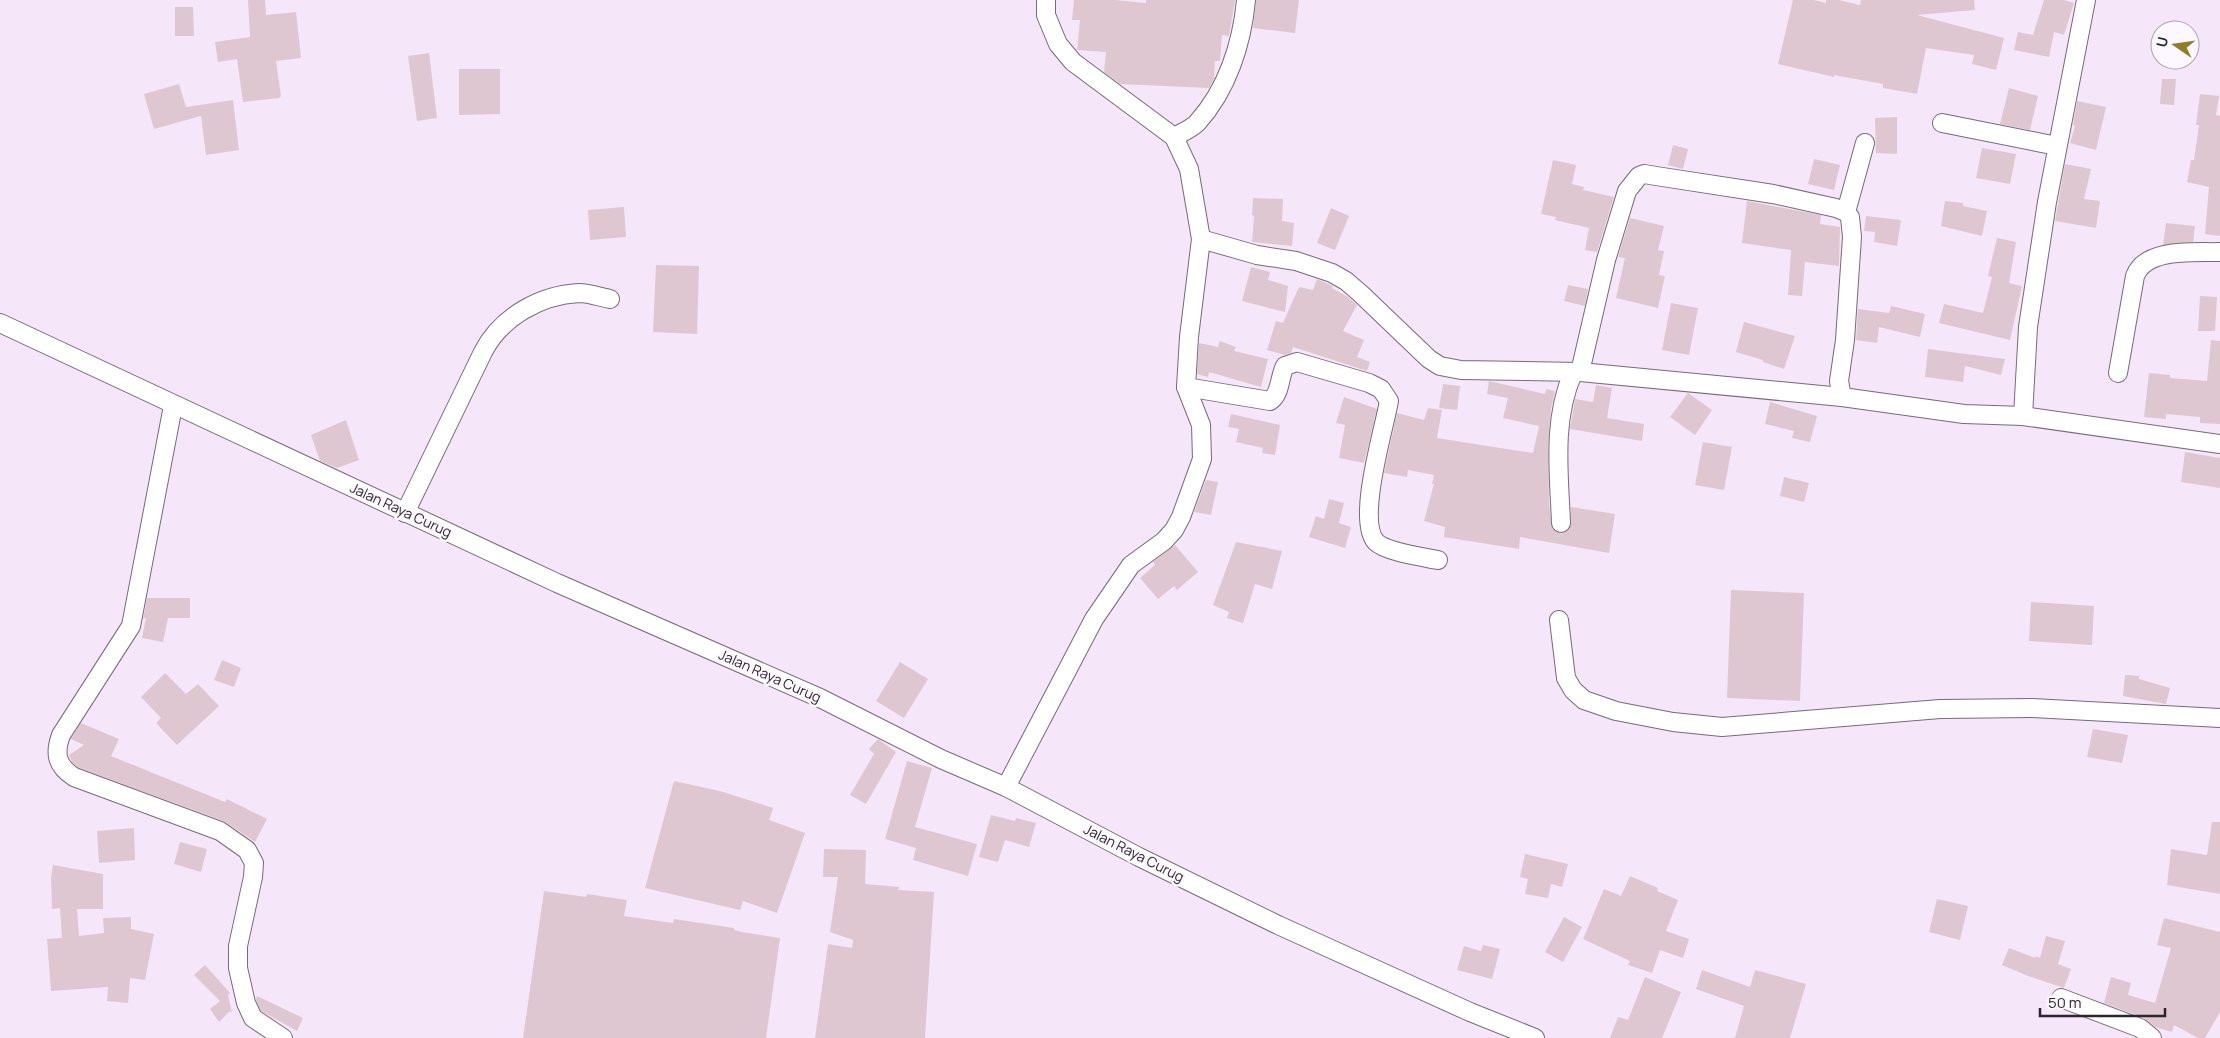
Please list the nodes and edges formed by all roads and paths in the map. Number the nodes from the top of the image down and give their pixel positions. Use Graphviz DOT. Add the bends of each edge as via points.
graph roads {
  1 [pos="1046,0"];
  2 [pos="1246,0"];
  3 [pos="2086,0"];
  4 [pos="1942,123"];
  5 [pos="1174,137"];
  6 [pos="1865,143"];
  7 [pos="2058,146"];
  8 [pos="1846,212"];
  9 [pos="1201,239"];
  10 [pos="2220,252"];
  11 [pos="610,300"];
  12 [pos="0,324"];
  13 [pos="1576,372"];
  14 [pos="2118,374"];
  15 [pos="1186,387"];
  16 [pos="1842,397"];
  17 [pos="173,406"];
  18 [pos="2023,416"];
  19 [pos="2220,444"];
  20 [pos="405,513"];
  21 [pos="1561,523"];
  22 [pos="1438,560"];
  23 [pos="1559,620"];
  24 [pos="2220,718"];
  25 [pos="1006,787"];
  26 [pos="2061,998"];
  27 [pos="283,1038"];
  28 [pos="1535,1038"];
  29 [pos="2152,1038"];
  1 -- 5 [label="street" via="1046,15 1055,37 1072,62"];
  2 -- 5 [label="street" via="1240,39 1222,86 1196,124"];
  3 -- 7 [label="street"];
  4 -- 7 [label="street"];
  5 -- 9 [label="street" via="1189,169"];
  6 -- 8 [label="street"];
  7 -- 18 [label="street" via="2028,328"];
  8 -- 13 [label="street" via="1773,194 1644,174 1639,176 1627,191"];
  8 -- 16 [label="street" via="1852,222 1852,237 1840,381"];
  9 -- 13 [label="street" via="1258,255 1296,261 1332,273 1346,281 1428,359 1440,366 1461,370"];
  9 -- 15 [label="street"];
  10 -- 14 [label="street" via="2173,254 2147,260 2141,265 2135,276"];
  11 -- 20 [label="street" via="581,293 550,297 533,304 502,325 487,345"];
  12 -- 17 [label="street, Jalan Raya Curug"];
  13 -- 16 [label="street"];
  13 -- 21 [label="street" via="1566,388 1558,448"];
  15 -- 22 [label="street" via="1270,401 1278,392 1285,366 1298,362 1381,389 1389,401 1372,481 1369,531 1385,548"];
  15 -- 25 [label="street" via="1201,425 1202,459 1181,517 1164,541 1132,565 1094,619"];
  16 -- 18 [label="street" via="1964,414"];
  17 -- 20 [label="street, Jalan Raya Curug"];
  17 -- 27 [label="street" via="131,626 61,735 58,757 63,770 74,777 220,831 247,850 254,863 253,877 238,946 238,968 253,1018"];
  18 -- 19 [label="street"];
  20 -- 25 [label="street, Jalan Raya Curug" via="820,698 941,759"];
  23 -- 24 [label="street" via="1566,678 1584,700 1616,711 1673,722 1722,727 1977,708"];
  25 -- 28 [label="street, Jalan Raya Curug" via="1278,925"];
  26 -- 29 [label="street" via="2140,1028"];
}
